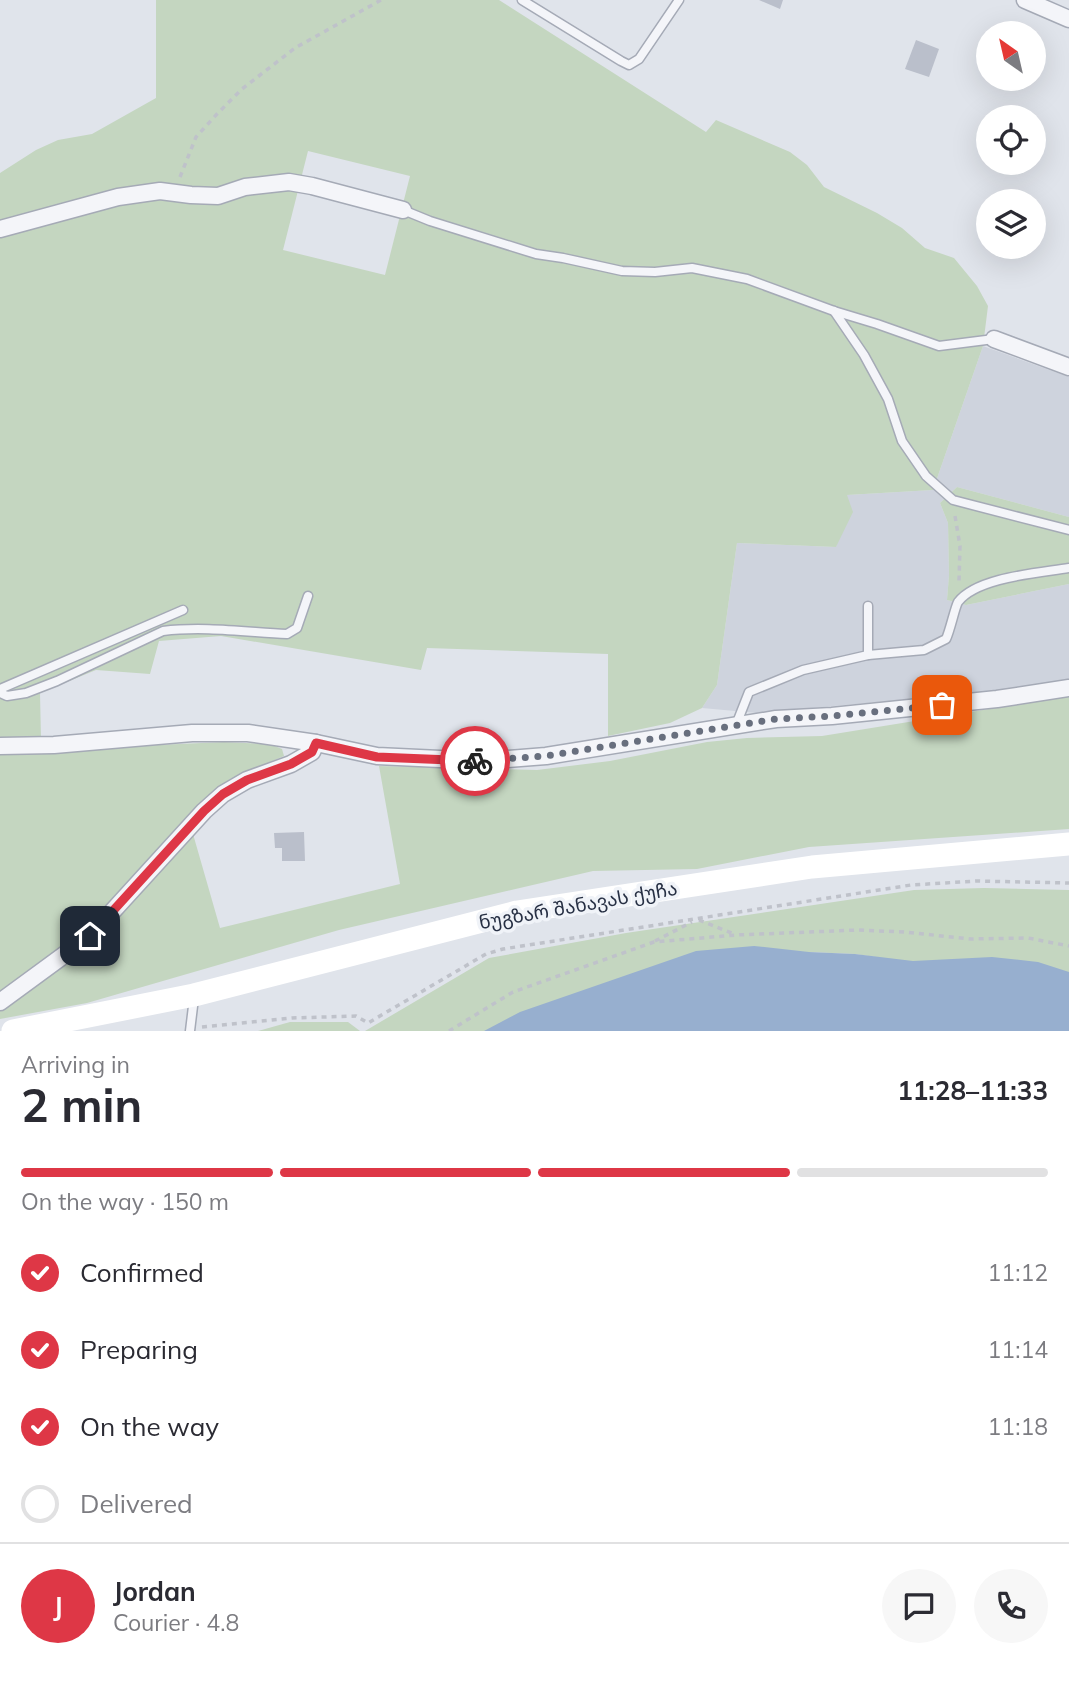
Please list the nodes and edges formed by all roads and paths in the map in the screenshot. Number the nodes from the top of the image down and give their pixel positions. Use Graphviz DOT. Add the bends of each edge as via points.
graph roads {
  1 [pos="381,0"];
  2 [pos="522,0"];
  3 [pos="678,0"];
  4 [pos="1025,0"];
  5 [pos="1069,19"];
  6 [pos="176,193"];
  7 [pos="403,211"];
  8 [pos="0,229"];
  9 [pos="834,311"];
  10 [pos="994,339"];
  11 [pos="1069,367"];
  12 [pos="953,500"];
  13 [pos="1069,530"];
  14 [pos="1069,568"];
  15 [pos="308,596"];
  16 [pos="957,603"];
  17 [pos="868,606"];
  18 [pos="183,610"];
  19 [pos="868,654"];
  20 [pos="1069,688"];
  21 [pos="0,691"];
  22 [pos="736,725"];
  23 [pos="316,743"];
  24 [pos="0,746"];
  25 [pos="1069,844"];
  26 [pos="1069,883"];
  27 [pos="697,919"];
  28 [pos="736,935"];
  29 [pos="653,942"];
  30 [pos="1069,946"];
  31 [pos="194,995"];
  32 [pos="0,1002"];
  33 [pos="190,1029"];
  34 [pos="13,1031"];
  35 [pos="449,1031"];
  1 -- 6 [label="path" via="295,48 242,89 197,137"];
  2 -- 3 [label="lane" via="629,65 639,59"];
  4 -- 5 [label="street"];
  6 -- 7 [label="street" via="218,196 245,187 289,182"];
  6 -- 8 [label="street" via="118,197"];
  7 -- 9 [label="lane" via="537,254 621,271 692,268 747,279"];
  9 -- 10 [label="lane" via="939,346"];
  9 -- 12 [label="lane" via="888,399 902,441 926,476"];
  10 -- 11 [label="street"];
  12 -- 13 [label="lane"];
  12 -- 16 [label="path" via="960,546"];
  14 -- 16 [label="lane" via="995,580"];
  15 -- 21 [label="lane" via="297,628 287,634 163,631 26,693 7,696"];
  16 -- 19 [label="lane" via="946,639 924,650"];
  17 -- 19 [label="lane"];
  18 -- 21 [label="lane"];
  19 -- 22 [label="lane" via="803,670 749,692"];
  20 -- 22 [label="street"];
  22 -- 23 [label="street" via="546,756 482,761 377,757"];
  23 -- 24 [label="street" via="248,733 192,733"];
  23 -- 32 [label="street" via="312,752 291,764 223,794 90,936"];
  25 -- 31 [label="main road, ნუგზარ შანავას ქუჩა" via="812,867 517,912"];
  26 -- 27 [label="path" via="977,881 911,886"];
  27 -- 28 [label="path"];
  27 -- 29 [label="path"];
  27 -- 33 [label="path" via="486,954 368,1023 356,1016 292,1018"];
  28 -- 29 [label="path"];
  28 -- 30 [label="path" via="859,930 971,939 1028,938"];
  29 -- 35 [label="path" via="513,992"];
  31 -- 33 [label="lane"];
  31 -- 34 [label="main road, ნუგზარ შანავას ქუჩა"];
}
